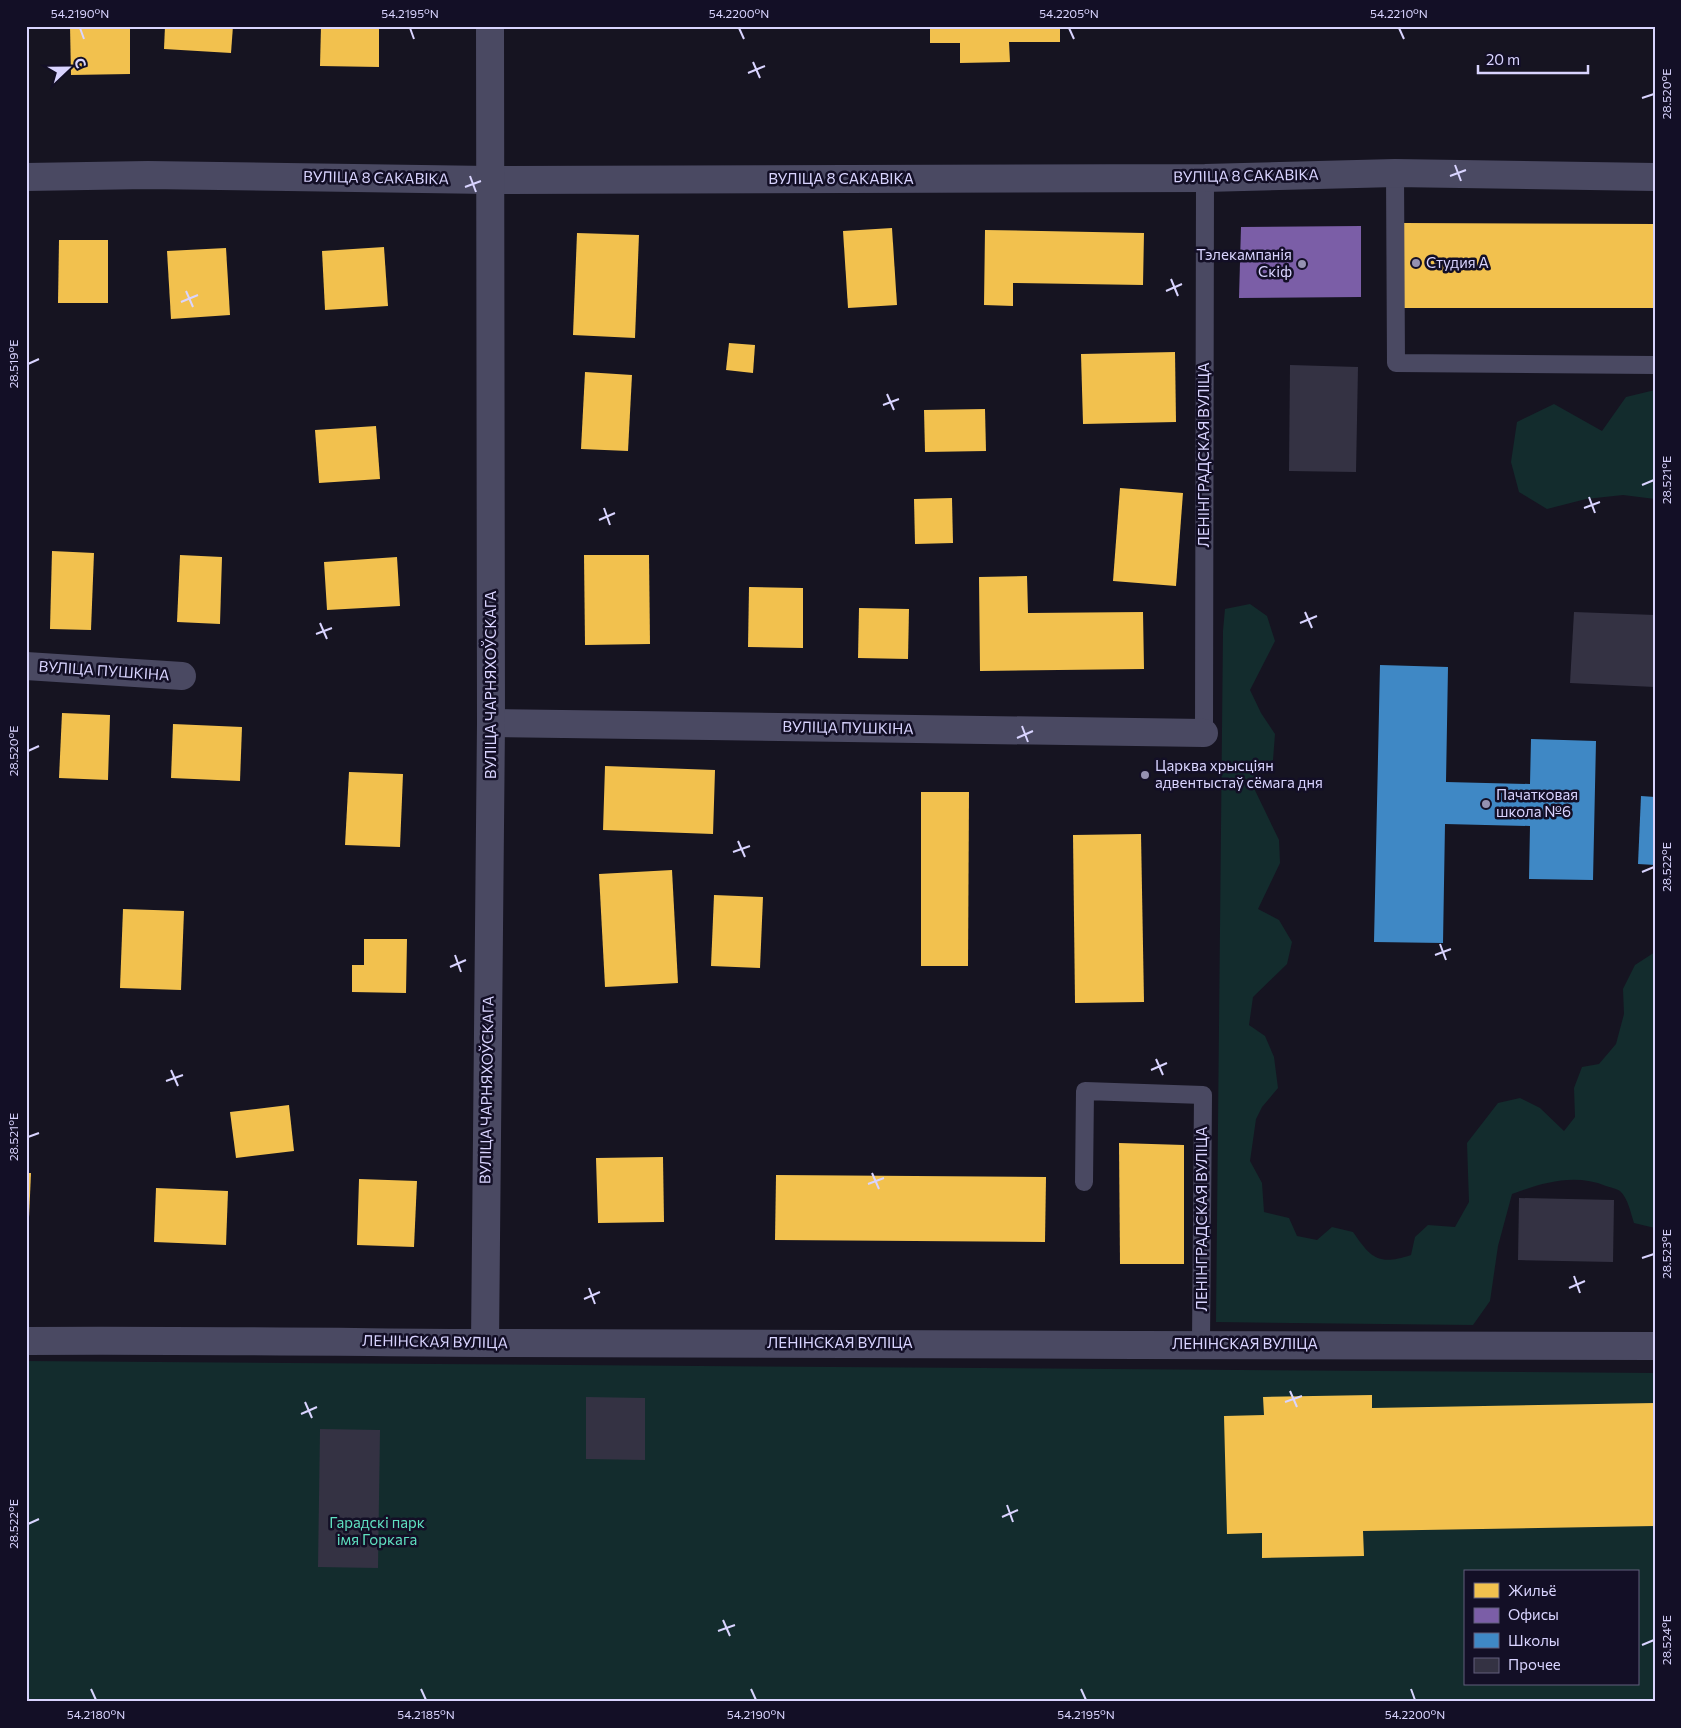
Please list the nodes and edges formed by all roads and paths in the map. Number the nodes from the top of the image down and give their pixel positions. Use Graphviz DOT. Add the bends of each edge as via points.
graph roads {
  1 [pos="490,26"];
  2 [pos="1394,173"];
  3 [pos="26,177"];
  4 [pos="1655,177"];
  5 [pos="1205,178"];
  6 [pos="489,180"];
  7 [pos="1655,365"];
  8 [pos="26,666"];
  9 [pos="182,676"];
  10 [pos="491,723"];
  11 [pos="1204,733"];
  12 [pos="1084,1182"];
  13 [pos="26,1341"];
  14 [pos="485,1343"];
  15 [pos="1201,1343"];
  16 [pos="1655,1346"];
  1 -- 6 [label="street, ВУЛІЦА ЧАРНЯХОЎСКАГА"];
  2 -- 4 [label="street, ВУЛІЦА 8 САКАВІКА"];
  2 -- 5 [label="street, ВУЛІЦА 8 САКАВІКА"];
  2 -- 7 [label="lane" via="1396,363"];
  3 -- 6 [label="street, ВУЛІЦА 8 САКАВІКА" via="148,175"];
  5 -- 6 [label="street, ВУЛІЦА 8 САКАВІКА"];
  5 -- 11 [label="lane, ЛЕНІНГРАДСКАЯ ВУЛІЦА"];
  6 -- 10 [label="street, ВУЛІЦА ЧАРНЯХОЎСКАГА"];
  8 -- 9 [label="street, ВУЛІЦА ПУШКІНА"];
  10 -- 11 [label="street, ВУЛІЦА ПУШКІНА"];
  10 -- 14 [label="street, ВУЛІЦА ЧАРНЯХОЎСКАГА"];
  12 -- 15 [label="lane, ЛЕНІНГРАДСКАЯ ВУЛІЦА" via="1085,1091 1203,1095"];
  13 -- 14 [label="street, ЛЕНІНСКАЯ ВУЛІЦА"];
  14 -- 15 [label="street, ЛЕНІНСКАЯ ВУЛІЦА"];
  15 -- 16 [label="street, ЛЕНІНСКАЯ ВУЛІЦА"];
}
